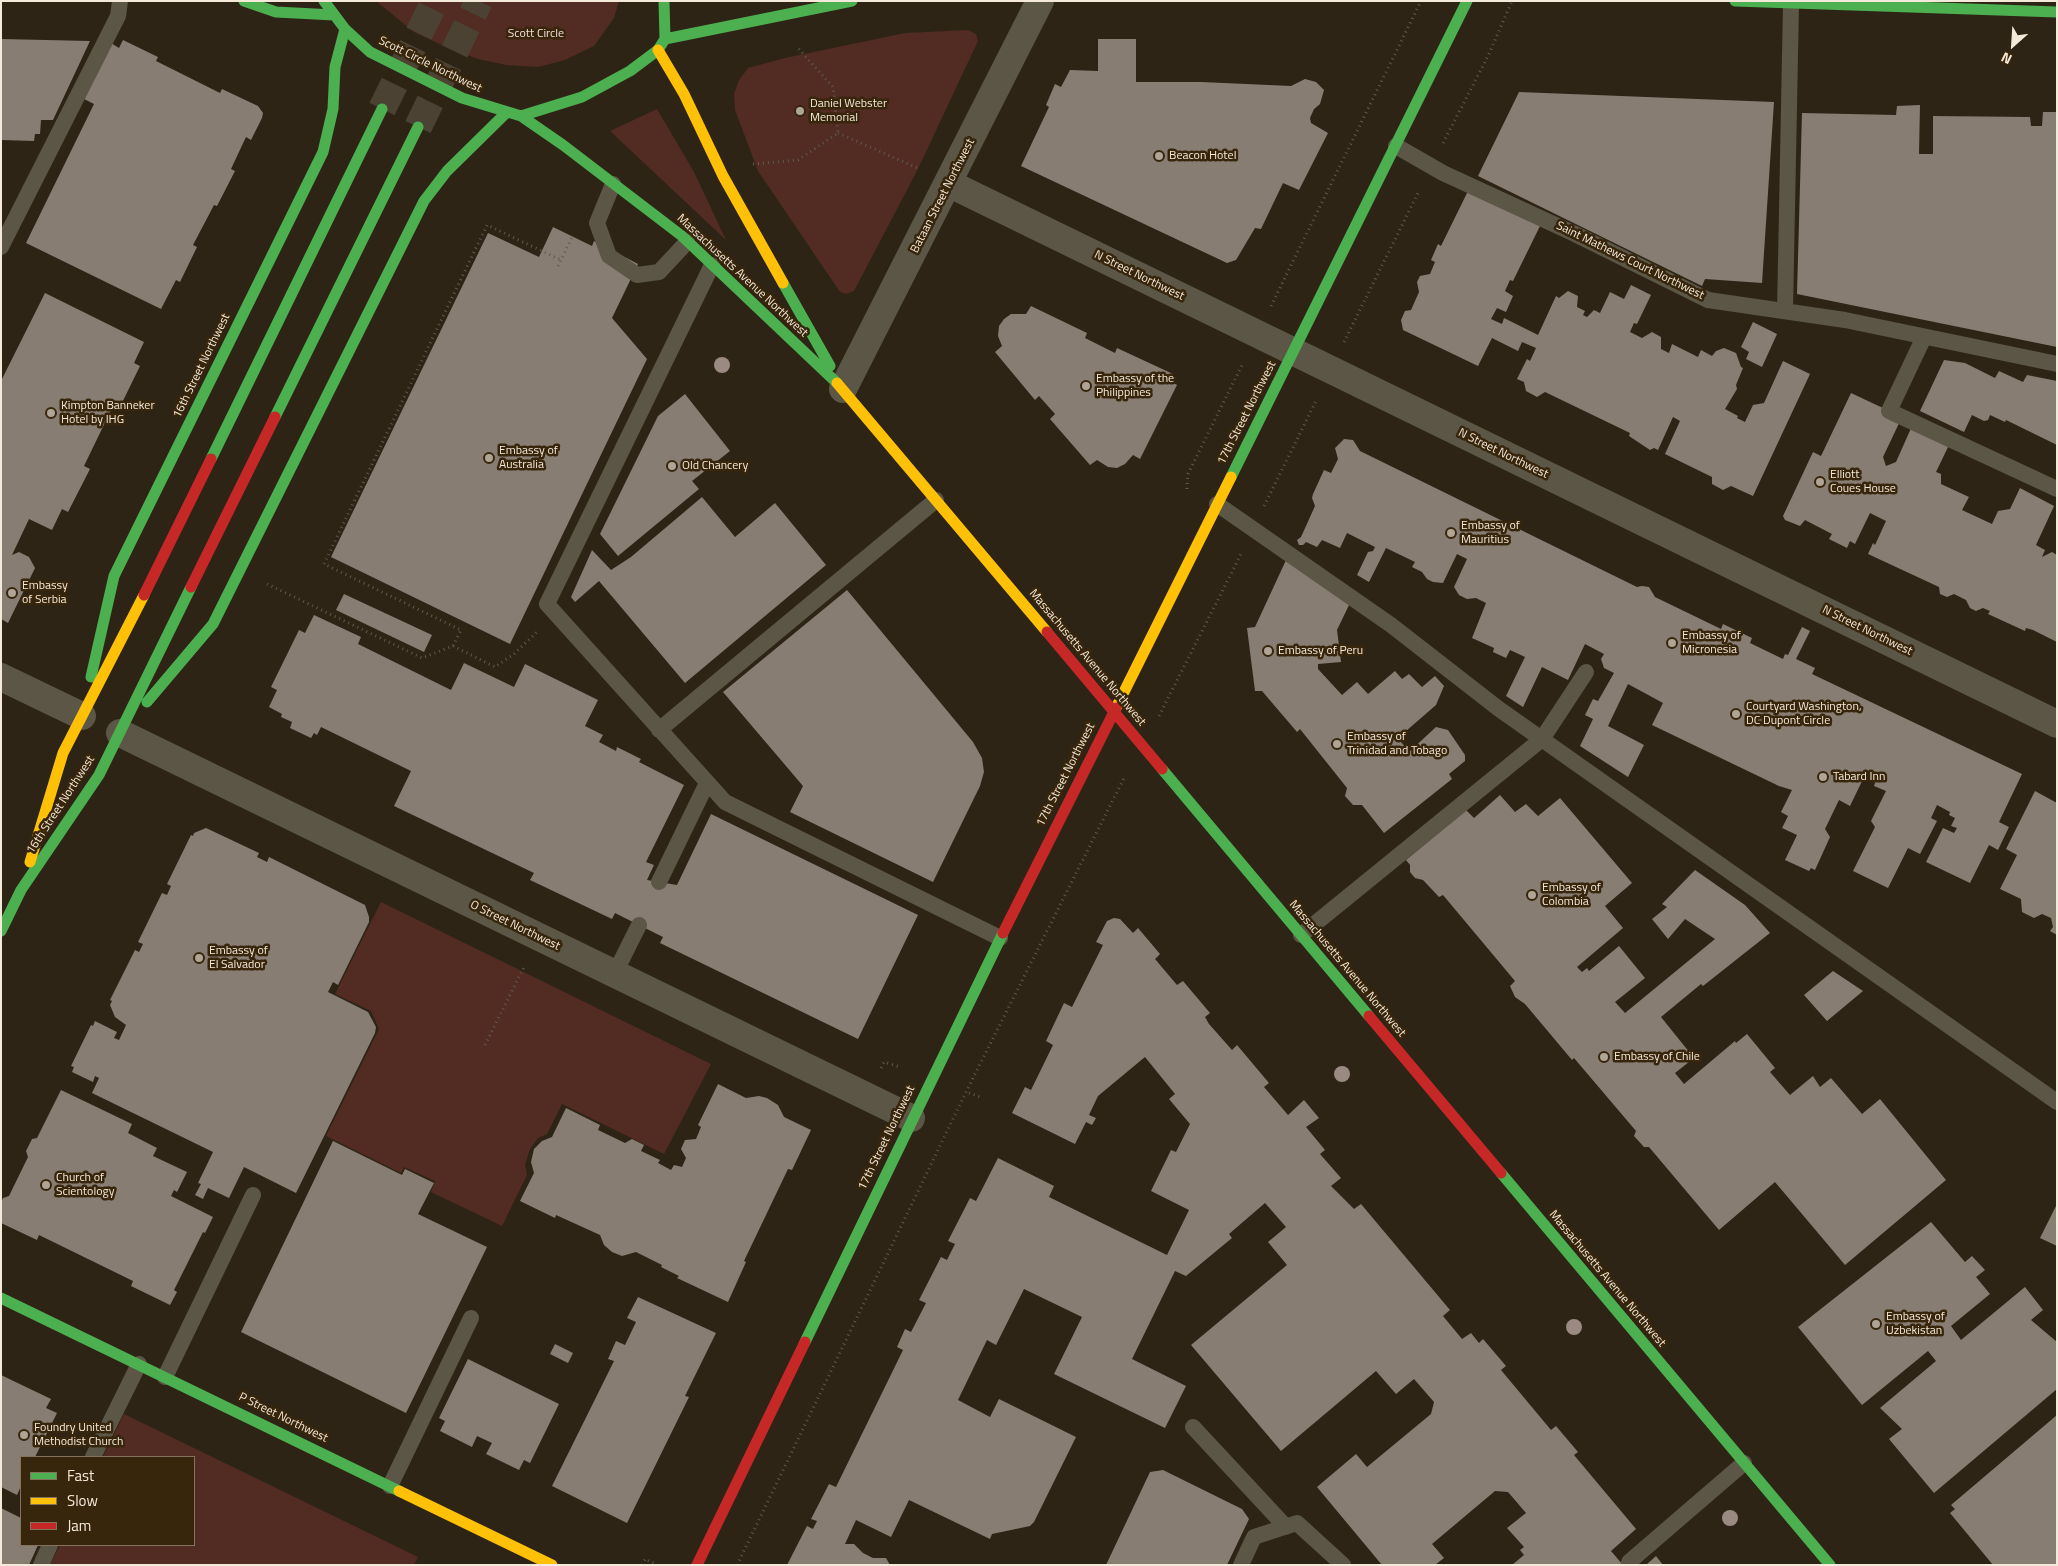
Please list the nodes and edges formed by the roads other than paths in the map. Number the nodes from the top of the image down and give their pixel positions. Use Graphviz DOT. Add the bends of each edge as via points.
graph roads {
  1 [pos="120,1"];
  2 [pos="244,1"];
  3 [pos="324,1"];
  4 [pos="664,1"];
  5 [pos="852,1"];
  6 [pos="1040,1"];
  7 [pos="1467,1"];
  8 [pos="1735,1"];
  9 [pos="1802,3"];
  10 [pos="2057,12"];
  11 [pos="334,15"];
  12 [pos="345,29"];
  13 [pos="665,39"];
  14 [pos="658,50"];
  15 [pos="382,109"];
  16 [pos="506,113"];
  17 [pos="521,116"];
  18 [pos="418,126"];
  19 [pos="1396,146"];
  20 [pos="613,184"];
  21 [pos="950,184"];
  22 [pos="687,242"];
  23 [pos="1,247"];
  24 [pos="712,265"];
  25 [pos="1785,311"];
  26 [pos="1924,337"];
  27 [pos="1293,352"];
  28 [pos="2057,364"];
  29 [pos="843,389"];
  30 [pos="2057,489"];
  31 [pos="936,500"];
  32 [pos="1217,504"];
  33 [pos="1586,672"];
  34 [pos="1,677"];
  35 [pos="1114,712"];
  36 [pos="82,716"];
  37 [pos="2057,724"];
  38 [pos="659,730"];
  39 [pos="120,733"];
  40 [pos="1542,739"];
  41 [pos="707,783"];
  42 [pos="659,882"];
  43 [pos="21,890"];
  44 [pos="639,925"];
  45 [pos="1,931"];
  46 [pos="1301,935"];
  47 [pos="1000,938"];
  48 [pos="614,975"];
  49 [pos="2057,1102"];
  50 [pos="912,1118"];
  51 [pos="253,1195"];
  52 [pos="1,1298"];
  53 [pos="471,1318"];
  54 [pos="139,1364"];
  55 [pos="165,1377"];
  56 [pos="1193,1427"];
  57 [pos="93,1456"];
  58 [pos="1744,1463"];
  59 [pos="390,1486"];
  60 [pos="1286,1527"];
  61 [pos="50,1546"];
  62 [pos="1629,1562"];
  63 [pos="40,1565"];
  64 [pos="552,1565"];
  65 [pos="697,1565"];
  66 [pos="1241,1565"];
  67 [pos="1343,1565"];
  68 [pos="1830,1565"];
  1 -- 23 [label="lane" via="118,16"];
  2 -- 11 [label="main road" via="276,12"];
  3 -- 11 [label="main road, Scott Circle Northwest"];
  4 -- 13 [label="main road"];
  5 -- 13 [label="main road"];
  6 -- 21 [label="street, Bataan Street Northwest"];
  7 -- 19 [label="main road, 17th Street Northwest"];
  8 -- 9 [label="main road"];
  9 -- 10 [label="main road"];
  9 -- 25 [label="lane"];
  11 -- 12 [label="main road, Scott Circle Northwest"];
  12 -- 16 [label="main road, Scott Circle Northwest" via="370,52 462,98"];
  12 -- 36 [label="main road, 16th Street Northwest" via="335,67 333,109 323,152 114,576"];
  13 -- 14 [label="main road, Scott Circle Northwest"];
  14 -- 17 [label="main road, Scott Circle Northwest" via="630,71 582,97"];
  14 -- 29 [label="main road, Massachusetts Avenue Northwest" via="684,94 759,242"];
  15 -- 36 [label="main road, 16th Street Northwest"];
  16 -- 17 [label="main road, Scott Circle Northwest"];
  16 -- 39 [label="main road, 16th Street Northwest" via="447,171 424,201 213,624"];
  17 -- 20 [label="main road, Massachusetts Avenue Northwest"];
  18 -- 39 [label="main road, 16th Street Northwest"];
  19 -- 25 [label="lane, Saint Mathews Court Northwest" via="1708,300"];
  19 -- 27 [label="main road, 17th Street Northwest"];
  20 -- 22 [label="main road, Massachusetts Avenue Northwest"];
  20 -- 22 [label="lane" via="597,222 609,256 637,275 659,272"];
  21 -- 27 [label="street, N Street Northwest"];
  21 -- 29 [label="street, Bataan Street Northwest"];
  22 -- 24 [label="main road, Massachusetts Avenue Northwest"];
  24 -- 29 [label="main road, Massachusetts Avenue Northwest"];
  24 -- 38 [label="lane" via="547,604"];
  25 -- 26 [label="lane, Saint Mathews Court Northwest"];
  26 -- 28 [label="lane, Saint Mathews Court Northwest"];
  26 -- 30 [label="lane" via="1889,411"];
  27 -- 32 [label="main road, 17th Street Northwest"];
  27 -- 37 [label="street, N Street Northwest"];
  29 -- 31 [label="main road, Massachusetts Avenue Northwest"];
  31 -- 35 [label="main road, Massachusetts Avenue Northwest"];
  31 -- 38 [label="lane"];
  32 -- 35 [label="main road, 17th Street Northwest"];
  32 -- 40 [label="lane" via="1391,625"];
  33 -- 40 [label="lane"];
  34 -- 36 [label="street"];
  35 -- 46 [label="main road, Massachusetts Avenue Northwest"];
  35 -- 47 [label="main road, 17th Street Northwest"];
  36 -- 43 [label="main road, 16th Street Northwest" via="63,754"];
  38 -- 41 [label="lane"];
  39 -- 43 [label="main road, 16th Street Northwest" via="99,775"];
  39 -- 48 [label="street, O Street Northwest"];
  40 -- 46 [label="lane"];
  40 -- 49 [label="lane"];
  41 -- 42 [label="lane"];
  41 -- 47 [label="lane" via="725,802"];
  43 -- 45 [label="main road, 16th Street Northwest"];
  44 -- 48 [label="lane"];
  46 -- 58 [label="main road, Massachusetts Avenue Northwest"];
  47 -- 50 [label="main road, 17th Street Northwest"];
  48 -- 50 [label="street, O Street Northwest"];
  50 -- 65 [label="main road, 17th Street Northwest"];
  51 -- 55 [label="lane"];
  52 -- 54 [label="main road, P Street Northwest"];
  53 -- 59 [label="lane"];
  54 -- 55 [label="main road, P Street Northwest"];
  54 -- 57 [label="lane"];
  55 -- 59 [label="main road, P Street Northwest"];
  56 -- 60 [label="lane"];
  58 -- 62 [label="lane"];
  58 -- 68 [label="main road, Massachusetts Avenue Northwest"];
  59 -- 64 [label="main road, P Street Northwest"];
  60 -- 66 [label="lane" via="1254,1537"];
  60 -- 67 [label="lane" via="1297,1524"];
  61 -- 63 [label="lane"];
}
